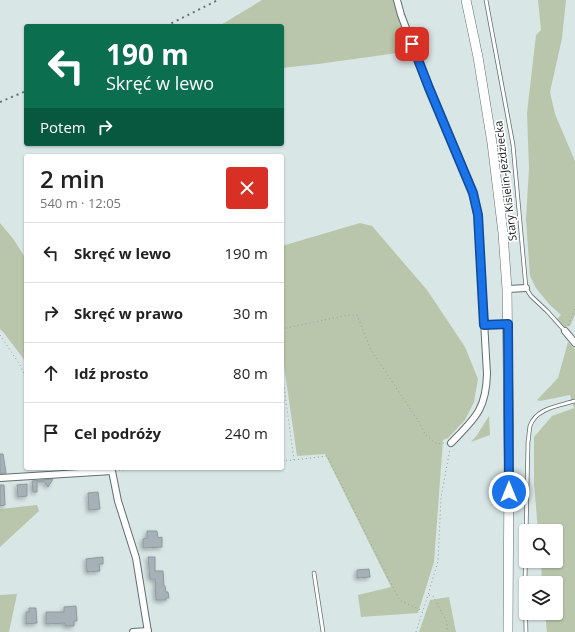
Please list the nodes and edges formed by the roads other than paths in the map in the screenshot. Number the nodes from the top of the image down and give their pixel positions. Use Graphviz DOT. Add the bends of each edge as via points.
graph roads {
  1 [pos="397,0"];
  2 [pos="466,0"];
  3 [pos="486,0"];
  4 [pos="526,288"];
  5 [pos="507,289"];
  6 [pos="508,324"];
  7 [pos="484,325"];
  8 [pos="565,331"];
  9 [pos="575,342"];
  10 [pos="575,401"];
  11 [pos="451,443"];
  12 [pos="0,478"];
  13 [pos="314,573"];
  14 [pos="133,632"];
  15 [pos="148,632"];
  16 [pos="323,632"];
  17 [pos="508,632"];
  18 [pos="526,632"];
  1 -- 7 [label="street" via="429,88 473,193 478,215"];
  2 -- 5 [label="main road" via="492,144"];
  3 -- 4 [label="lane, Stary Kisielin-Jeździecka" via="513,145"];
  4 -- 5 [label="street"];
  4 -- 8 [label="lane"];
  5 -- 6 [label="main road"];
  6 -- 7 [label="street"];
  6 -- 17 [label="main road"];
  7 -- 11 [label="street" via="487,374 485,396 474,420"];
  8 -- 9 [label="street"];
  10 -- 18 [label="lane" via="544,410 537,414 530,425 525,568"];
  12 -- 15 [label="street" via="112,470 118,501 136,558"];
  13 -- 16 [label="lane"];
  14 -- 15 [label="street"];
}
